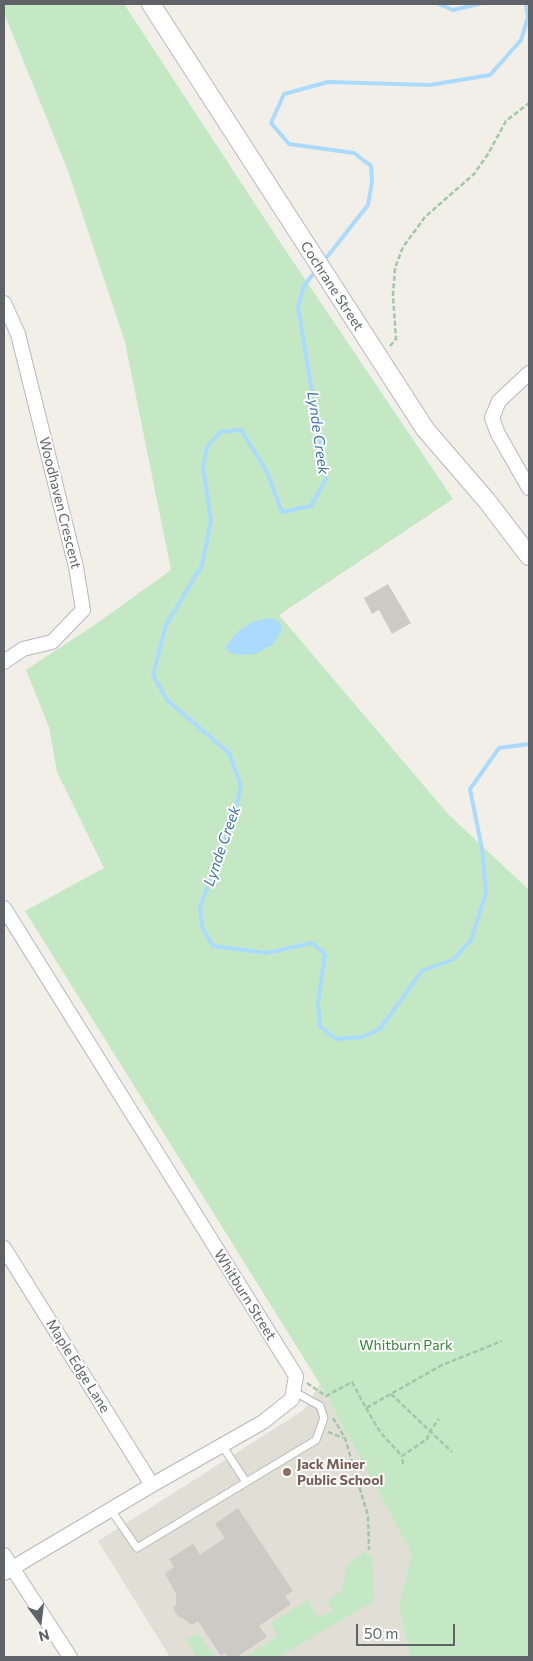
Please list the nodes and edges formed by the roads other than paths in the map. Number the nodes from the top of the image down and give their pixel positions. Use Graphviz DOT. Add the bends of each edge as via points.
graph roads {
  1 [pos="151,4"];
  2 [pos="4,303"];
  3 [pos="529,373"];
  4 [pos="529,488"];
  5 [pos="529,556"];
  6 [pos="4,662"];
  7 [pos="6,917"];
  8 [pos="4,1248"];
  9 [pos="293,1391"];
  10 [pos="222,1445"];
  11 [pos="246,1482"];
  12 [pos="152,1485"];
  13 [pos="111,1510"];
  14 [pos="4,1555"];
  15 [pos="8,1570"];
  16 [pos="70,1657"];
  1 -- 5 [label="street, Cochrane Street" via="425,429"];
  2 -- 6 [label="street, Woodhaven Crescent" via="18,334 76,567 83,610 52,642 23,649"];
  3 -- 4 [label="street" via="499,401 492,418"];
  7 -- 9 [label="street, Whitburn Street" via="296,1376"];
  8 -- 12 [label="street, Maple Edge Lane"];
  9 -- 10 [label="street" via="292,1399 263,1422"];
  9 -- 11 [label="lane" via="320,1406 324,1418 316,1440"];
  10 -- 11 [label="lane"];
  10 -- 12 [label="street"];
  11 -- 13 [label="lane" via="137,1548"];
  12 -- 13 [label="street"];
  13 -- 15 [label="street"];
  14 -- 15 [label="street"];
  15 -- 16 [label="street"];
}
